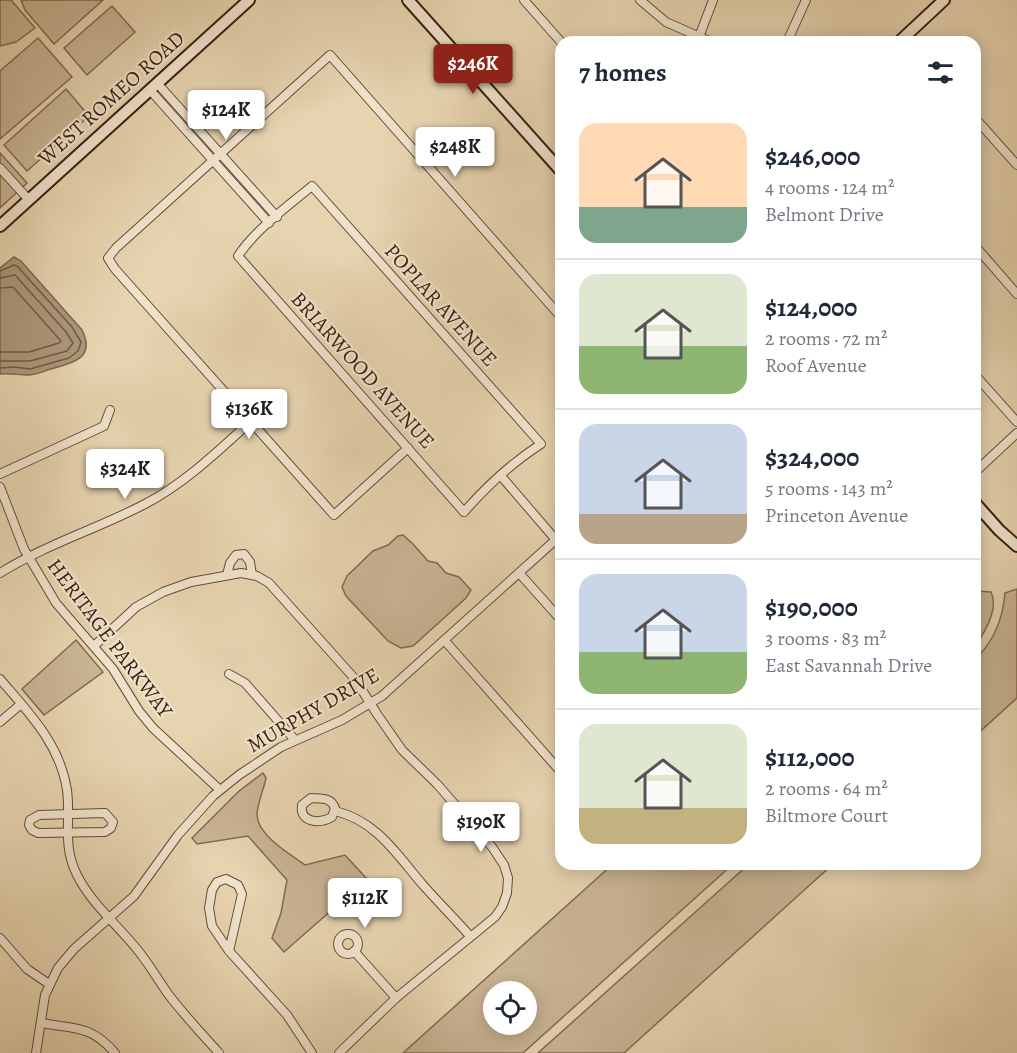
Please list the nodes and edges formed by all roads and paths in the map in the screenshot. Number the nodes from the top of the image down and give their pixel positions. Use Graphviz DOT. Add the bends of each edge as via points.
graph roads {
  1 [pos="249,0"];
  2 [pos="524,0"];
  3 [pos="640,0"];
  4 [pos="713,0"];
  5 [pos="806,0"];
  6 [pos="944,0"];
  7 [pos="410,1"];
  8 [pos="556,36"];
  9 [pos="695,36"];
  10 [pos="700,36"];
  11 [pos="790,36"];
  12 [pos="908,36"];
  13 [pos="153,86"];
  14 [pos="981,125"];
  15 [pos="220,153"];
  16 [pos="213,160"];
  17 [pos="555,164"];
  18 [pos="1017,165"];
  19 [pos="0,168"];
  20 [pos="29,200"];
  21 [pos="277,216"];
  22 [pos="269,224"];
  23 [pos="0,226"];
  24 [pos="981,253"];
  25 [pos="1017,294"];
  26 [pos="555,310"];
  27 [pos="981,382"];
  28 [pos="110,410"];
  29 [pos="250,422"];
  30 [pos="1017,422"];
  31 [pos="1017,434"];
  32 [pos="408,448"];
  33 [pos="981,467"];
  34 [pos="0,474"];
  35 [pos="501,476"];
  36 [pos="0,487"];
  37 [pos="981,510"];
  38 [pos="555,533"];
  39 [pos="555,541"];
  40 [pos="1017,546"];
  41 [pos="28,557"];
  42 [pos="0,573"];
  43 [pos="520,574"];
  44 [pos="227,575"];
  45 [pos="252,575"];
  46 [pos="555,613"];
  47 [pos="445,641"];
  48 [pos="94,645"];
  49 [pos="229,674"];
  50 [pos="0,679"];
  51 [pos="21,704"];
  52 [pos="371,704"];
  53 [pos="0,722"];
  54 [pos="295,740"];
  55 [pos="555,765"];
  56 [pos="220,790"];
  57 [pos="335,811"];
  58 [pos="68,814"];
  59 [pos="67,834"];
  60 [pos="109,918"];
  61 [pos="470,936"];
  62 [pos="0,938"];
  63 [pos="230,951"];
  64 [pos="354,951"];
  65 [pos="49,984"];
  66 [pos="396,998"];
  67 [pos="41,1023"];
  68 [pos="36,1053"];
  69 [pos="115,1053"];
  70 [pos="219,1053"];
  71 [pos="312,1053"];
  72 [pos="339,1053"];
  1 -- 13 [label="street, WEST ROMEO ROAD"];
  2 -- 8 [label="street"];
  3 -- 9 [label="street" via="666,22"];
  4 -- 10 [label="street"];
  5 -- 11 [label="street"];
  6 -- 12 [label="street"];
  7 -- 17 [label="street"];
  13 -- 15 [label="street"];
  13 -- 16 [label="street"];
  13 -- 20 [label="street, WEST ROMEO ROAD"];
  14 -- 18 [label="street"];
  15 -- 16 [label="street"];
  15 -- 21 [label="street"];
  15 -- 26 [label="street" via="330,56"];
  16 -- 22 [label="street"];
  16 -- 29 [label="street" via="108,258"];
  19 -- 20 [label="street"];
  20 -- 23 [label="street, WEST ROMEO ROAD"];
  21 -- 22 [label="street, BRIARWOOD AVENUE"];
  21 -- 35 [label="street, POPLAR AVENUE" via="312,186 541,444"];
  22 -- 32 [label="street, BRIARWOOD AVENUE" via="238,256"];
  24 -- 25 [label="street"];
  27 -- 30 [label="street"];
  28 -- 34 [label="street" via="104,426"];
  29 -- 32 [label="street" via="334,515"];
  29 -- 41 [label="street" via="165,492"];
  31 -- 33 [label="street"];
  32 -- 35 [label="street, BRIARWOOD AVENUE" via="465,512"];
  35 -- 38 [label="street"];
  36 -- 41 [label="street, HERITAGE PARKWAY"];
  37 -- 40 [label="street"];
  39 -- 43 [label="street, MURPHY DRIVE"];
  41 -- 42 [label="street"];
  41 -- 48 [label="street, HERITAGE PARKWAY" via="56,603"];
  43 -- 46 [label="street"];
  43 -- 47 [label="street, MURPHY DRIVE"];
  44 -- 45 [label="street"];
  44 -- 45 [label="street" via="236,555 244,555 250,562"];
  44 -- 48 [label="street" via="191,582 153,596"];
  45 -- 52 [label="street" via="269,583 285,598 356,679"];
  47 -- 52 [label="street, MURPHY DRIVE"];
  47 -- 55 [label="street"];
  48 -- 56 [label="street, HERITAGE PARKWAY" via="153,728"];
  49 -- 54 [label="street" via="245,683"];
  50 -- 51 [label="street"];
  51 -- 53 [label="street"];
  51 -- 58 [label="street" via="45,732 56,754 67,792"];
  52 -- 54 [label="street, MURPHY DRIVE"];
  52 -- 61 [label="street" via="402,750 504,865 508,878 502,907"];
  54 -- 56 [label="street, MURPHY DRIVE"];
  56 -- 60 [label="street, MURPHY DRIVE" via="178,835 134,896"];
  57 -- 61 [label="street" via="374,829"];
  58 -- 59 [label="street"];
  58 -- 59 [label="street" via="39,815 29,825 38,833"];
  58 -- 59 [label="street" via="105,813 113,822 105,832"];
  59 -- 60 [label="street" via="78,876"];
  60 -- 65 [label="street, MURPHY DRIVE" via="67,955"];
  60 -- 70 [label="street"];
  61 -- 66 [label="street"];
  62 -- 65 [label="street" via="27,969"];
  63 -- 63 [label="street" via="212,926 209,908 214,885 226,879 235,882 242,894"];
  63 -- 71 [label="street" via="287,1015"];
  64 -- 66 [label="street"];
  65 -- 67 [label="street, MURPHY DRIVE"];
  66 -- 72 [label="street"];
  67 -- 68 [label="street, MURPHY DRIVE"];
  67 -- 69 [label="street" via="92,1032"];
}
